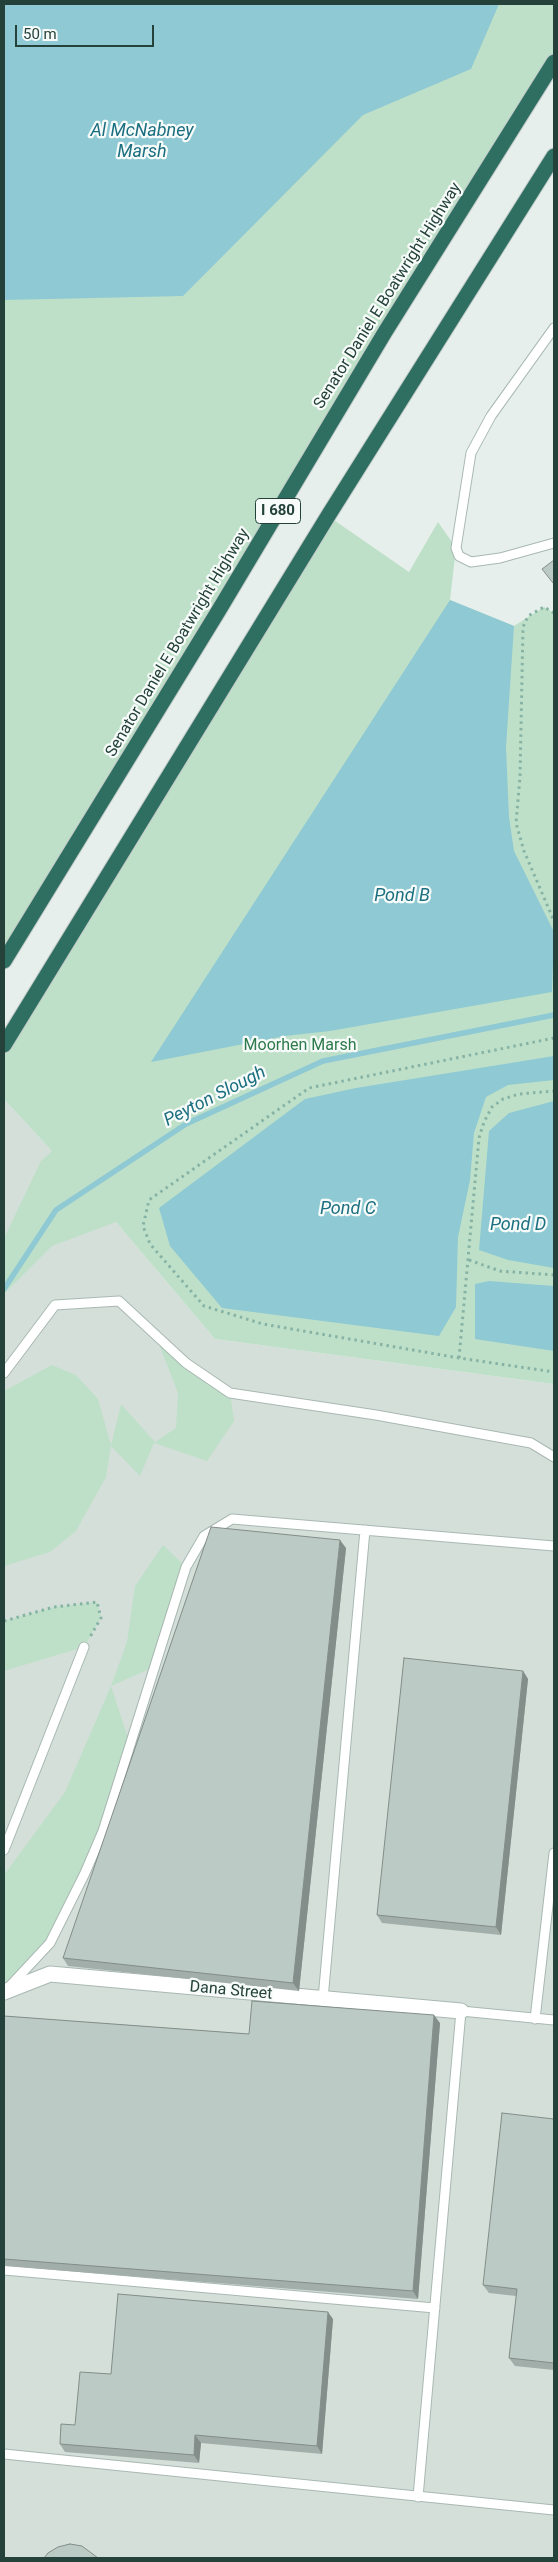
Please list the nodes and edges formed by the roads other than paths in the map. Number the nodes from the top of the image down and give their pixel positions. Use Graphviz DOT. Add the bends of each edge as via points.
graph roads {
  1 [pos="554,62"];
  2 [pos="554,156"];
  3 [pos="554,328"];
  4 [pos="554,542"];
  5 [pos="4,961"];
  6 [pos="4,1045"];
  7 [pos="4,1373"];
  8 [pos="554,1457"];
  9 [pos="366,1530"];
  10 [pos="554,1546"];
  11 [pos="84,1646"];
  12 [pos="4,1850"];
  13 [pos="554,1853"];
  14 [pos="5,1991"];
  15 [pos="323,2000"];
  16 [pos="461,2011"];
  17 [pos="535,2019"];
  18 [pos="554,2020"];
  19 [pos="4,2270"];
  20 [pos="435,2308"];
  21 [pos="4,2454"];
  22 [pos="418,2497"];
  23 [pos="554,2510"];
  1 -- 5 [label="highway, Senator Daniel E Boatwright Highway / I 680" via="380,340"];
  2 -- 6 [label="highway, I 680" via="328,516"];
  3 -- 4 [label="lane" via="491,416 472,453 456,548 459,556 470,562 500,558"];
  7 -- 8 [label="lane" via="55,1305 118,1301 186,1363 230,1393 376,1415 531,1444"];
  9 -- 10 [label="lane"];
  9 -- 14 [label="lane" via="232,1519 204,1536 186,1567 103,1831 85,1873 50,1943"];
  9 -- 15 [label="lane"];
  11 -- 12 [label="lane"];
  13 -- 17 [label="lane"];
  14 -- 15 [label="street, Dana Street" via="50,1974"];
  15 -- 16 [label="street, Dana Street"];
  16 -- 17 [label="lane"];
  16 -- 20 [label="lane"];
  17 -- 18 [label="lane"];
  19 -- 20 [label="lane"];
  20 -- 22 [label="lane"];
  21 -- 22 [label="lane"];
  22 -- 23 [label="lane"];
}
